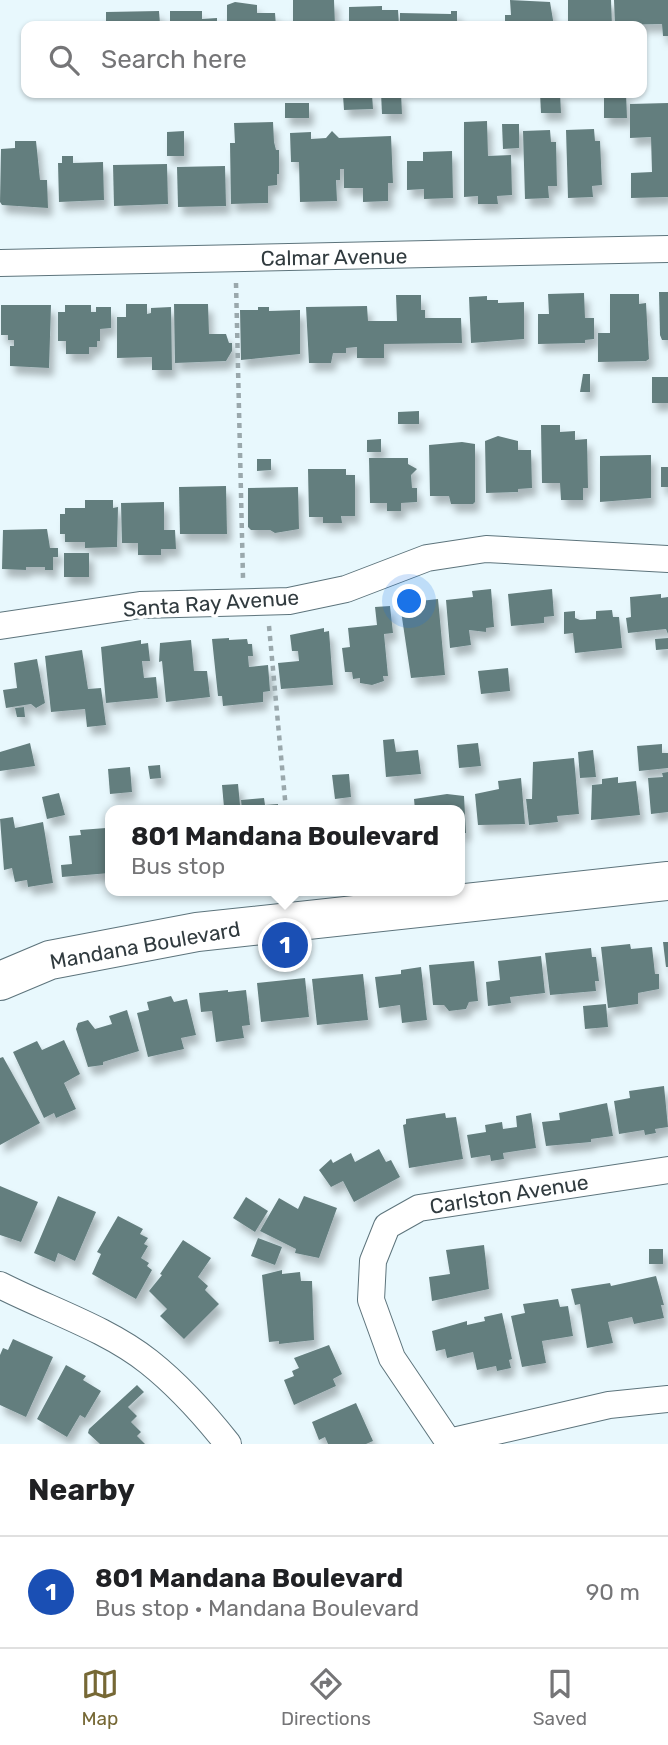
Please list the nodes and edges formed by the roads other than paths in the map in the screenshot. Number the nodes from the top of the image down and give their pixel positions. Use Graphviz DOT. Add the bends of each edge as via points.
graph roads {
  1 [pos="668,249"];
  2 [pos="0,263"];
  3 [pos="668,559"];
  4 [pos="0,626"];
  5 [pos="668,881"];
  6 [pos="0,981"];
  7 [pos="668,1170"];
  8 [pos="0,1285"];
  9 [pos="668,1399"];
  10 [pos="449,1443"];
  11 [pos="228,1444"];
  1 -- 2 [label="street, Calmar Avenue"];
  3 -- 4 [label="street, Santa Ray Avenue" via="486,549 427,558 346,589 289,601 140,605"];
  5 -- 6 [label="street, Mandana Boulevard" via="197,932 50,960"];
  7 -- 10 [label="street, Carlston Avenue" via="419,1208 387,1226 373,1261 371,1300 392,1358"];
  8 -- 11 [label="street" via="91,1327 149,1362"];
  9 -- 10 [label="street" via="609,1405"];
}
